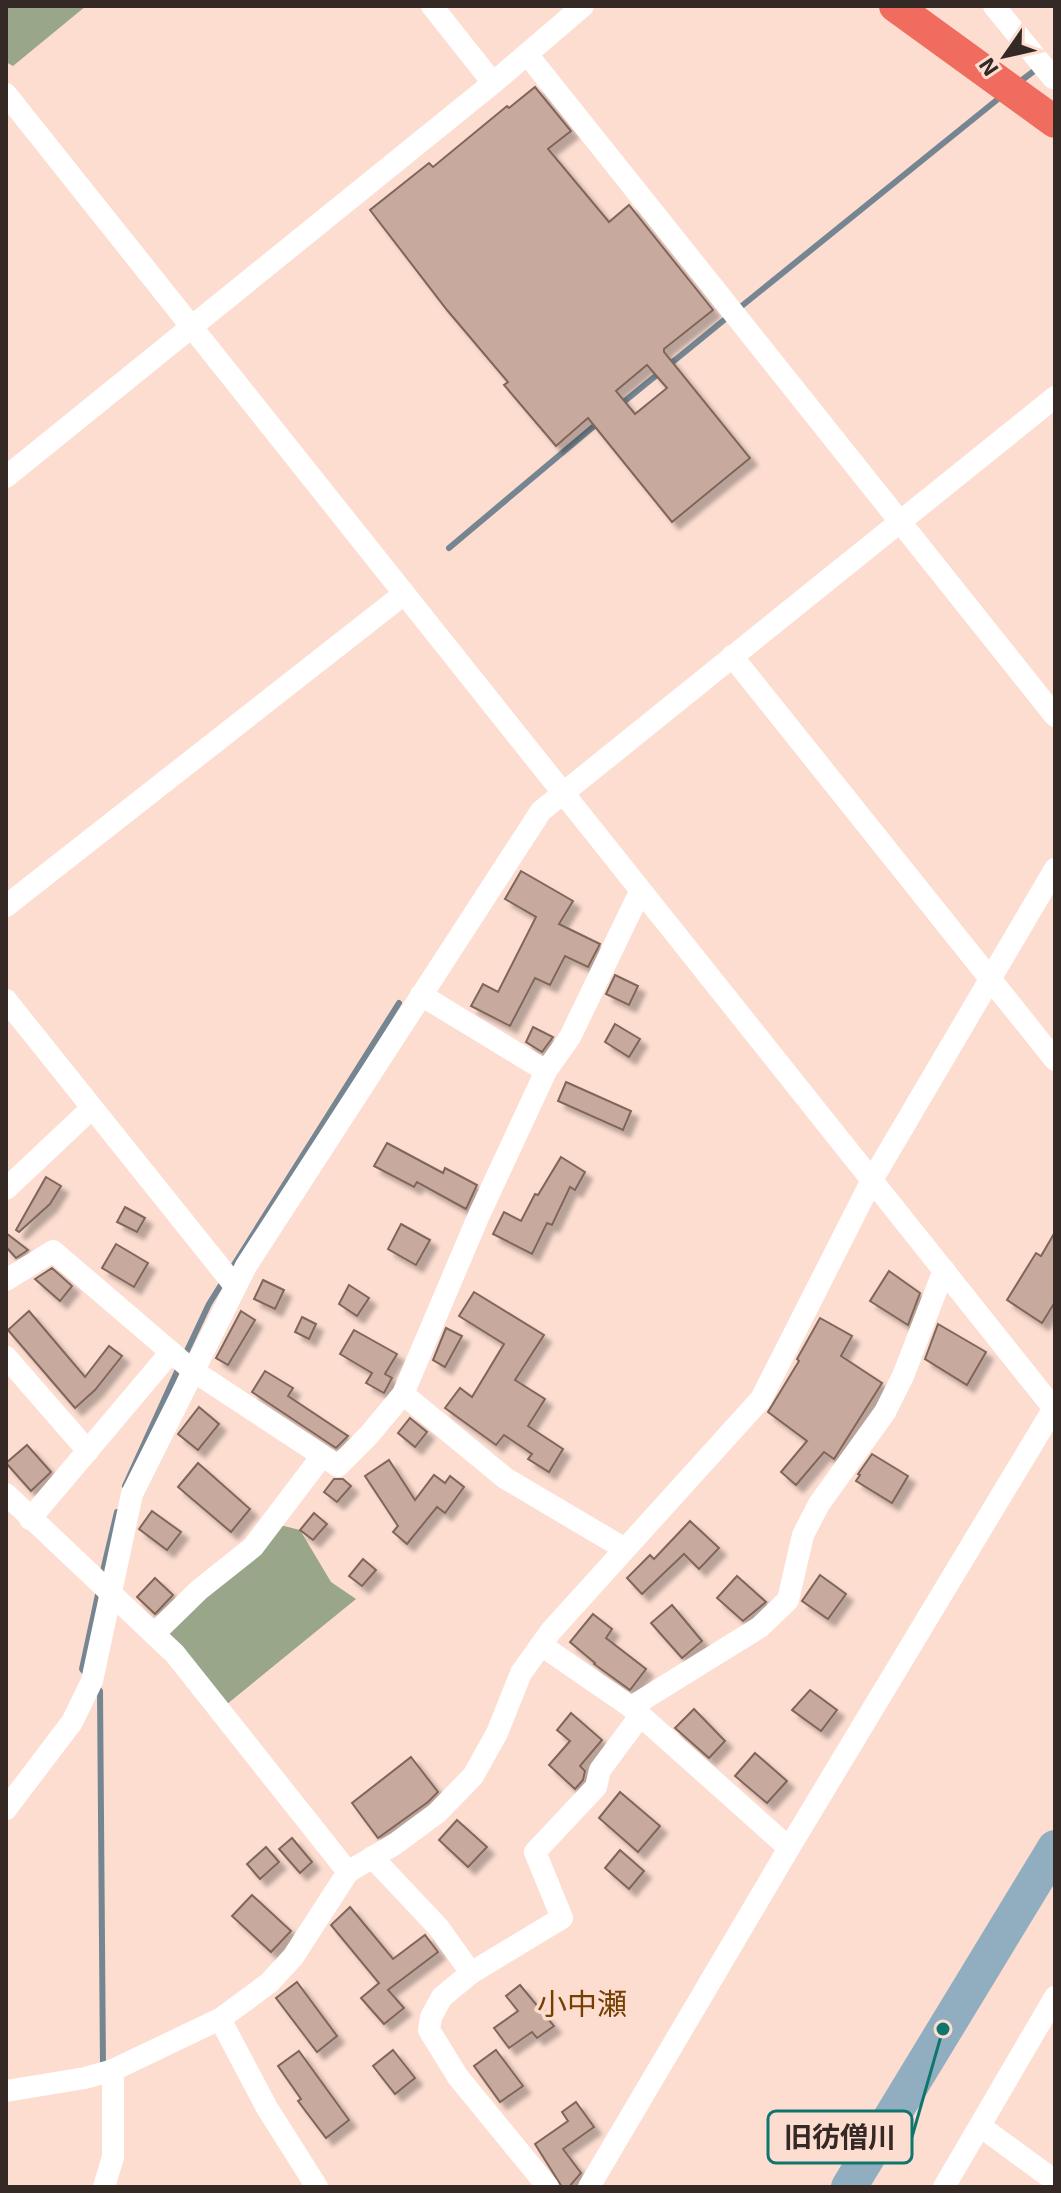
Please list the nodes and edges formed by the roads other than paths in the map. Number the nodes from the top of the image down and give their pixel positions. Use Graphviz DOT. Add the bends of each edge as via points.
graph roads {
  1 [pos="432,6"];
  2 [pos="583,6"];
  3 [pos="895,6"];
  4 [pos="994,6"];
  5 [pos="527,54"];
  6 [pos="1053,78"];
  7 [pos="493,83"];
  8 [pos="6,94"];
  9 [pos="1055,122"];
  10 [pos="193,327"];
  11 [pos="1055,397"];
  12 [pos="6,477"];
  13 [pos="899,522"];
  14 [pos="404,594"];
  15 [pos="732,656"];
  16 [pos="1055,716"];
  17 [pos="561,794"];
  18 [pos="1055,869"];
  19 [pos="640,892"];
  20 [pos="6,906"];
  21 [pos="990,978"];
  22 [pos="421,995"];
  23 [pos="6,1000"];
  24 [pos="1055,1060"];
  25 [pos="546,1071"];
  26 [pos="92,1108"];
  27 [pos="872,1180"];
  28 [pos="6,1189"];
  29 [pos="944,1270"];
  30 [pos="6,1280"];
  31 [pos="235,1286"];
  32 [pos="170,1353"];
  33 [pos="6,1357"];
  34 [pos="192,1370"];
  35 [pos="403,1394"];
  36 [pos="1054,1409"];
  37 [pos="88,1451"];
  38 [pos="322,1456"];
  39 [pos="6,1494"];
  40 [pos="30,1519"];
  41 [pos="625,1549"];
  42 [pos="111,1593"];
  43 [pos="154,1634"];
  44 [pos="541,1645"];
  45 [pos="635,1712"];
  46 [pos="6,1809"];
  47 [pos="789,1848"];
  48 [pos="372,1857"];
  49 [pos="348,1872"];
  50 [pos="471,1973"];
  51 [pos="1055,1997"];
  52 [pos="220,2019"];
  53 [pos="113,2070"];
  54 [pos="6,2091"];
  55 [pos="980,2126"];
  56 [pos="1055,2181"];
  57 [pos="104,2187"];
  58 [pos="317,2187"];
  59 [pos="548,2187"];
  60 [pos="589,2187"];
  61 [pos="944,2187"];
  1 -- 7 [label="street"];
  2 -- 5 [label="street"];
  3 -- 9 [label="highway"];
  4 -- 6 [label="street"];
  5 -- 7 [label="street"];
  5 -- 13 [label="street"];
  7 -- 10 [label="street"];
  8 -- 10 [label="street"];
  10 -- 12 [label="street"];
  10 -- 14 [label="street"];
  11 -- 13 [label="street"];
  13 -- 15 [label="street"];
  13 -- 16 [label="street"];
  14 -- 17 [label="street"];
  14 -- 20 [label="street"];
  15 -- 17 [label="street"];
  15 -- 21 [label="street"];
  17 -- 19 [label="street"];
  17 -- 22 [label="street" via="541,811"];
  18 -- 21 [label="street"];
  19 -- 25 [label="street" via="570,1037"];
  19 -- 27 [label="street"];
  21 -- 24 [label="street"];
  21 -- 27 [label="street"];
  22 -- 25 [label="street"];
  22 -- 31 [label="street"];
  23 -- 26 [label="street"];
  25 -- 35 [label="street"];
  26 -- 28 [label="street"];
  26 -- 31 [label="street"];
  27 -- 29 [label="street"];
  27 -- 41 [label="street" via="761,1399"];
  29 -- 36 [label="street"];
  29 -- 45 [label="street" via="885,1412 803,1535 788,1600 760,1627"];
  30 -- 32 [label="street" via="53,1251"];
  31 -- 34 [label="street"];
  32 -- 34 [label="street"];
  32 -- 37 [label="street"];
  33 -- 37 [label="street"];
  34 -- 38 [label="street"];
  34 -- 42 [label="street" via="132,1494"];
  35 -- 38 [label="street" via="338,1466"];
  35 -- 41 [label="street" via="505,1478"];
  36 -- 47 [label="street"];
  37 -- 40 [label="street"];
  38 -- 43 [label="street" via="253,1547"];
  39 -- 40 [label="street"];
  40 -- 42 [label="street"];
  41 -- 44 [label="street"];
  42 -- 43 [label="street"];
  42 -- 46 [label="street" via="92,1681 72,1722"];
  43 -- 49 [label="street"];
  44 -- 45 [label="street"];
  44 -- 48 [label="street" via="521,1673 473,1776 437,1813"];
  45 -- 47 [label="street"];
  45 -- 50 [label="street" via="600,1770 596,1787 535,1852 562,1918"];
  47 -- 60 [label="street"];
  48 -- 49 [label="street"];
  48 -- 50 [label="street" via="439,1928"];
  49 -- 52 [label="street" via="293,1957 269,1983"];
  50 -- 59 [label="street" via="442,1997 429,2030 458,2077"];
  51 -- 55 [label="street"];
  52 -- 53 [label="street"];
  52 -- 58 [label="street"];
  53 -- 54 [label="street"];
  53 -- 57 [label="street" via="113,2157"];
  55 -- 56 [label="street"];
  55 -- 61 [label="street"];
}
